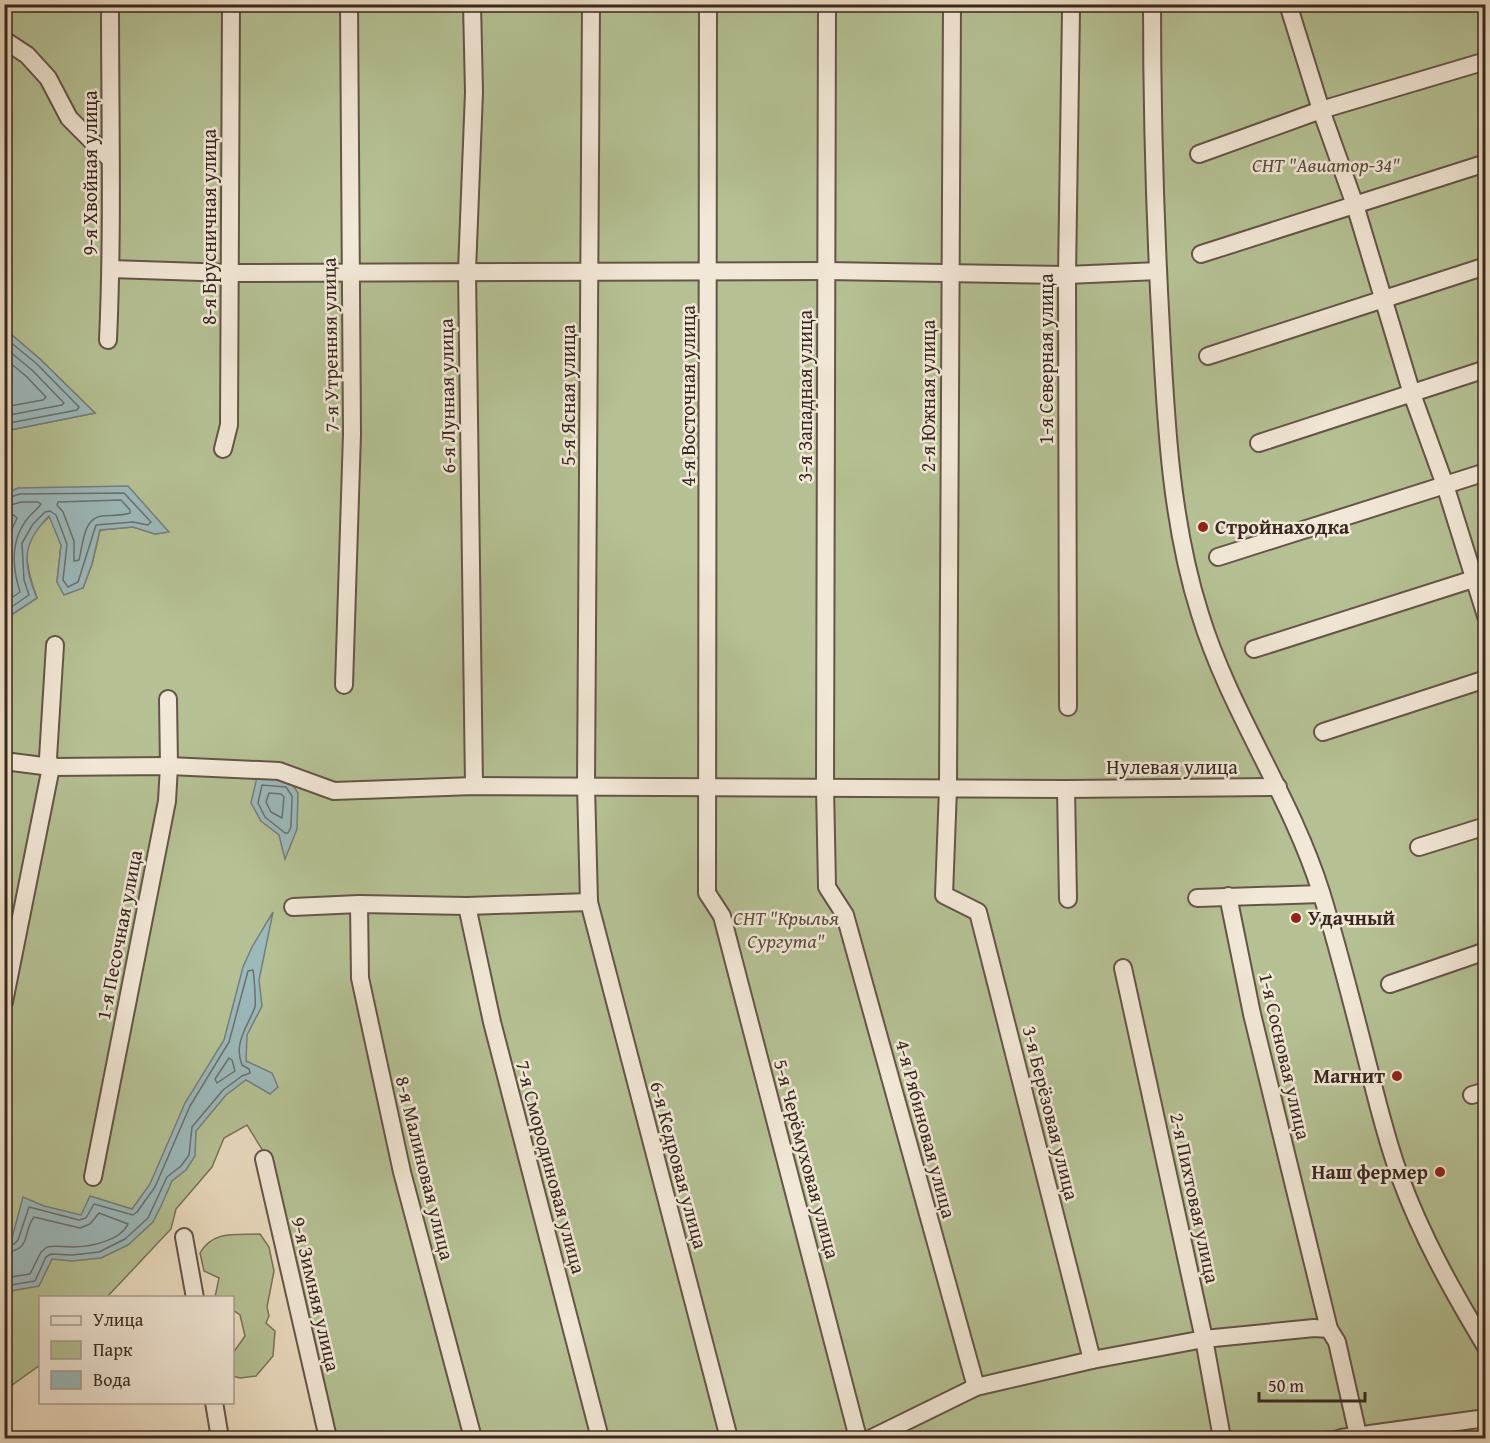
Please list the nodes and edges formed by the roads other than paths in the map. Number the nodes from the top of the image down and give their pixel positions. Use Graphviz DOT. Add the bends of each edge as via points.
graph roads {
  1 [pos="110,4"];
  2 [pos="231,4"];
  3 [pos="349,4"];
  4 [pos="472,4"];
  5 [pos="591,4"];
  6 [pos="708,4"];
  7 [pos="827,4"];
  8 [pos="952,4"];
  9 [pos="1152,4"];
  10 [pos="1288,4"];
  11 [pos="1071,11"];
  12 [pos="4,40"];
  13 [pos="1485,61"];
  14 [pos="1322,110"];
  15 [pos="1199,154"];
  16 [pos="109,158"];
  17 [pos="1485,163"];
  18 [pos="1355,205"];
  19 [pos="1201,254"];
  20 [pos="1485,266"];
  21 [pos="111,269"];
  22 [pos="467,271"];
  23 [pos="709,271"];
  24 [pos="827,271"];
  25 [pos="1158,271"];
  26 [pos="350,272"];
  27 [pos="231,273"];
  28 [pos="590,273"];
  29 [pos="950,274"];
  30 [pos="1067,274"];
  31 [pos="1383,299"];
  32 [pos="108,340"];
  33 [pos="1208,356"];
  34 [pos="1485,369"];
  35 [pos="1412,394"];
  36 [pos="1259,443"];
  37 [pos="223,449"];
  38 [pos="1485,472"];
  39 [pos="1445,485"];
  40 [pos="1218,556"];
  41 [pos="1480,577"];
  42 [pos="1485,616"];
  43 [pos="55,645"];
  44 [pos="1254,650"];
  45 [pos="1485,679"];
  46 [pos="344,685"];
  47 [pos="168,699"];
  48 [pos="1068,707"];
  49 [pos="1323,732"];
  50 [pos="4,761"];
  51 [pos="169,766"];
  52 [pos="51,767"];
  53 [pos="474,786"];
  54 [pos="586,786"];
  55 [pos="825,787"];
  56 [pos="1278,787"];
  57 [pos="708,788"];
  58 [pos="948,788"];
  59 [pos="1066,789"];
  60 [pos="1485,826"];
  61 [pos="1419,847"];
  62 [pos="827,887"];
  63 [pos="707,893"];
  64 [pos="1321,894"];
  65 [pos="944,895"];
  66 [pos="1228,896"];
  67 [pos="1197,898"];
  68 [pos="1068,899"];
  69 [pos="589,902"];
  70 [pos="359,904"];
  71 [pos="467,906"];
  72 [pos="293,907"];
  73 [pos="1485,951"];
  74 [pos="1123,968"];
  75 [pos="1390,984"];
  76 [pos="4,1002"];
  77 [pos="264,1159"];
  78 [pos="93,1177"];
  79 [pos="184,1238"];
  80 [pos="195,1296"];
  81 [pos="1329,1329"];
  82 [pos="1204,1339"];
  83 [pos="1485,1347"];
  84 [pos="1092,1360"];
  85 [pos="976,1387"];
  86 [pos="214,1404"];
  87 [pos="1485,1418"];
  88 [pos="1367,1436"];
  89 [pos="220,1438"];
  90 [pos="328,1438"];
  91 [pos="473,1438"];
  92 [pos="600,1438"];
  93 [pos="729,1438"];
  94 [pos="858,1438"];
  95 [pos="872,1438"];
  96 [pos="1222,1438"];
  97 [pos="1341,1438"];
  1 -- 16 [label="street, 9-я Хвойная улица"];
  2 -- 27 [label="street, 8-я Брусничная улица"];
  3 -- 26 [label="street, 7-я Утренняя улица"];
  4 -- 22 [label="street, 6-я Лунная улица" via="474,92"];
  5 -- 28 [label="street, 5-я Ясная улица"];
  6 -- 23 [label="street, 4-я Восточная улица"];
  7 -- 24 [label="street, 3-я Западная улица"];
  8 -- 29 [label="street, 2-я Южная улица"];
  9 -- 25 [label="street"];
  10 -- 14 [label="street"];
  11 -- 30 [label="street, 1-я Северная улица"];
  12 -- 16 [label="street" via="27,55 48,78 69,118"];
  13 -- 14 [label="street"];
  14 -- 15 [label="street"];
  14 -- 18 [label="street"];
  16 -- 21 [label="street, 9-я Хвойная улица"];
  17 -- 18 [label="street"];
  18 -- 19 [label="street"];
  18 -- 31 [label="street"];
  20 -- 31 [label="street"];
  21 -- 27 [label="street"];
  21 -- 32 [label="street, 9-я Хвойная улица"];
  22 -- 26 [label="street"];
  22 -- 28 [label="street"];
  22 -- 53 [label="street, 6-я Лунная улица"];
  23 -- 24 [label="street"];
  23 -- 28 [label="street"];
  23 -- 57 [label="street, 4-я Восточная улица"];
  24 -- 29 [label="street"];
  24 -- 55 [label="street, 3-я Западная улица"];
  25 -- 30 [label="street"];
  25 -- 56 [label="street" via="1164,388 1186,568 1233,702"];
  26 -- 27 [label="street"];
  26 -- 46 [label="street, 7-я Утренняя улица" via="352,434"];
  27 -- 37 [label="street, 8-я Брусничная улица" via="229,425"];
  28 -- 54 [label="street, 5-я Ясная улица"];
  29 -- 30 [label="street"];
  29 -- 58 [label="street, 2-я Южная улица"];
  30 -- 48 [label="street, 1-я Северная улица"];
  31 -- 33 [label="street"];
  31 -- 35 [label="street"];
  34 -- 35 [label="street"];
  35 -- 36 [label="street"];
  35 -- 39 [label="street"];
  38 -- 39 [label="street"];
  39 -- 40 [label="street"];
  39 -- 41 [label="street"];
  41 -- 42 [label="street"];
  41 -- 44 [label="street"];
  43 -- 52 [label="street" via="48,758"];
  45 -- 49 [label="street"];
  47 -- 51 [label="street, 1-я Песочная улица"];
  50 -- 52 [label="street, Нулевая улица"];
  51 -- 52 [label="street, Нулевая улица"];
  51 -- 53 [label="street, Нулевая улица" via="279,771 334,791"];
  51 -- 78 [label="street, 1-я Песочная улица" via="167,801"];
  52 -- 76 [label="street"];
  53 -- 54 [label="street, Нулевая улица"];
  54 -- 57 [label="street, Нулевая улица"];
  54 -- 69 [label="street, 5-я Ясная улица"];
  55 -- 57 [label="street, Нулевая улица"];
  55 -- 58 [label="street, Нулевая улица"];
  55 -- 62 [label="street, 3-я Западная улица"];
  56 -- 59 [label="street, Нулевая улица"];
  56 -- 64 [label="street" via="1304,842"];
  57 -- 63 [label="street, 4-я Восточная улица"];
  58 -- 59 [label="street, Нулевая улица"];
  58 -- 65 [label="street, 2-я Южная улица"];
  59 -- 68 [label="street"];
  60 -- 61 [label="street"];
  62 -- 85 [label="street, 4-я Рябиновая улица" via="845,915"];
  63 -- 94 [label="street, 5-я Черёмуховая улица" via="722,916"];
  64 -- 66 [label="street"];
  64 -- 83 [label="street" via="1400,1176 1424,1235"];
  65 -- 84 [label="street, 3-я Берёзовая улица" via="978,912"];
  66 -- 67 [label="street"];
  66 -- 81 [label="street, 1-я Сосновая улица" via="1252,1014"];
  69 -- 71 [label="street"];
  69 -- 93 [label="street, 6-я Кедровая улица"];
  70 -- 71 [label="street"];
  70 -- 72 [label="street"];
  70 -- 91 [label="street, 8-я Малиновая улица" via="360,978 402,1172"];
  71 -- 92 [label="street, 7-я Смородиновая улица" via="492,1022"];
  73 -- 75 [label="street"];
  74 -- 82 [label="street, 2-я Пихтовая улица"];
  77 -- 90 [label="street, 9-я Зимняя улица"];
  79 -- 80 [label="street"];
  81 -- 82 [label="street"];
  81 -- 88 [label="street, 1-я Сосновая улица" via="1337,1342"];
  82 -- 84 [label="street"];
  82 -- 96 [label="street, 2-я Пихтовая улица"];
  84 -- 85 [label="street"];
  85 -- 95 [label="street"];
  86 -- 89 [label="street"];
  87 -- 88 [label="street"];
  88 -- 97 [label="street"];
}
